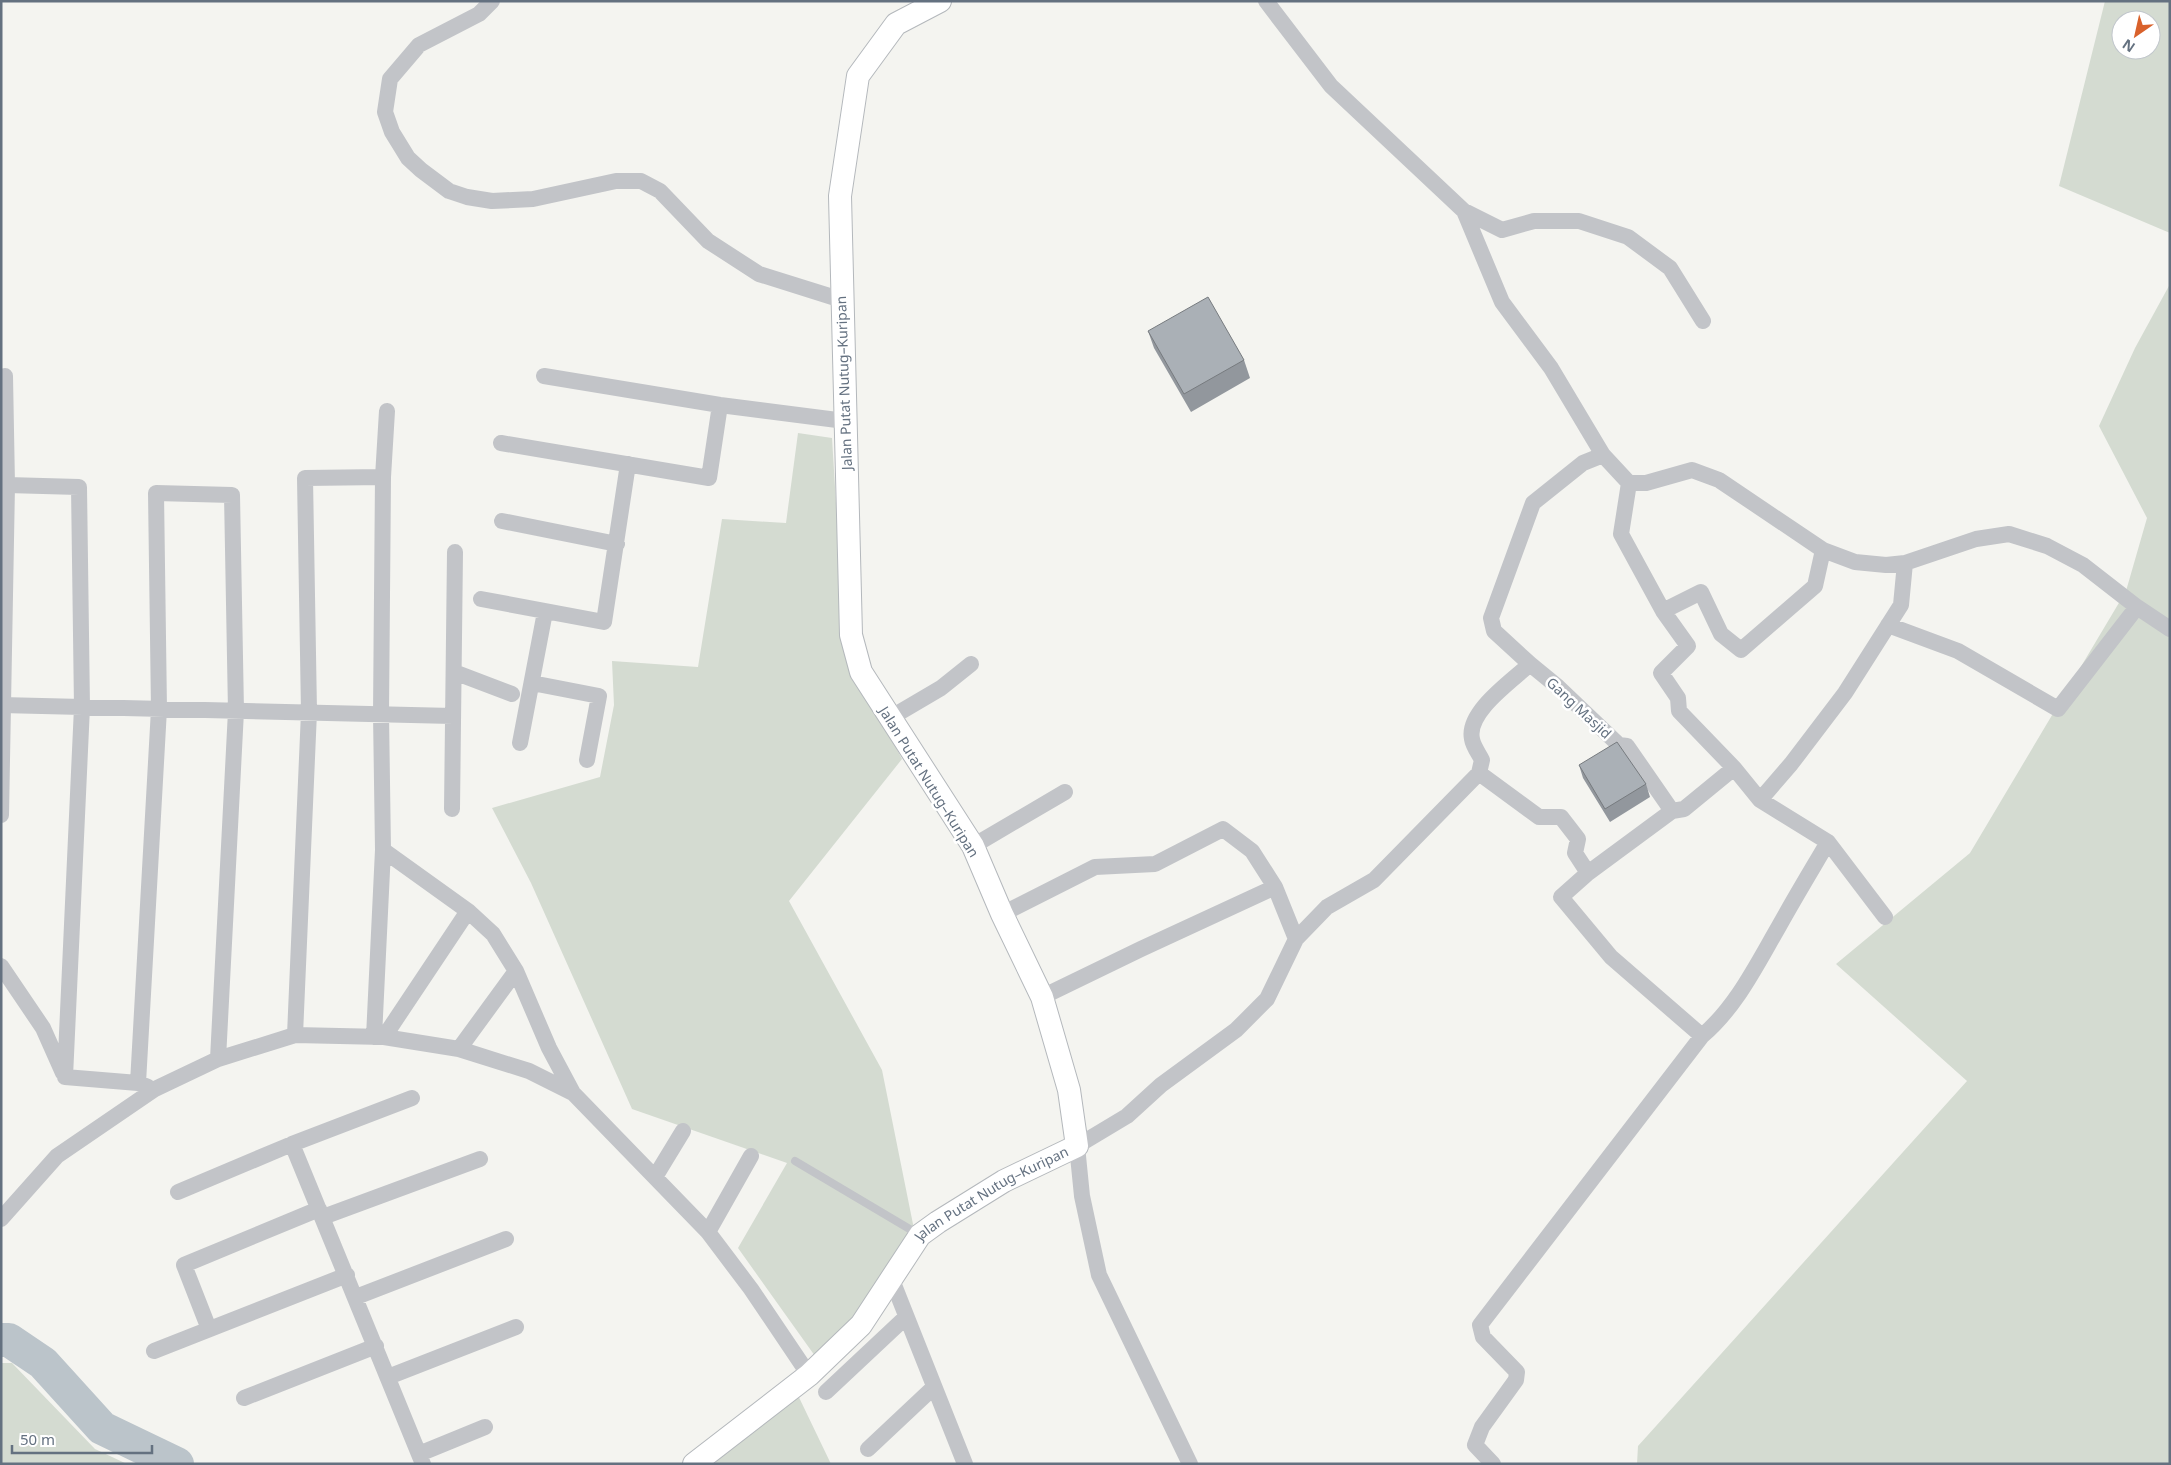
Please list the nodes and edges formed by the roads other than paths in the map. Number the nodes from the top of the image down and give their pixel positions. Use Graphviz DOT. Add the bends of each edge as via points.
graph roads {
  1 [pos="492,1"];
  2 [pos="940,1"];
  3 [pos="1266,1"];
  4 [pos="1464,212"];
  5 [pos="842,300"];
  6 [pos="1703,321"];
  7 [pos="5,376"];
  8 [pos="544,376"];
  9 [pos="720,406"];
  10 [pos="387,412"];
  11 [pos="846,421"];
  12 [pos="501,443"];
  13 [pos="1603,455"];
  14 [pos="628,464"];
  15 [pos="383,478"];
  16 [pos="1629,483"];
  17 [pos="7,485"];
  18 [pos="502,521"];
  19 [pos="617,544"];
  20 [pos="1823,550"];
  21 [pos="455,552"];
  22 [pos="1905,563"];
  23 [pos="481,599"];
  24 [pos="2137,607"];
  25 [pos="1663,611"];
  26 [pos="546,612"];
  27 [pos="1888,625"];
  28 [pos="2170,630"];
  29 [pos="971,664"];
  30 [pos="1530,664"];
  31 [pos="454,672"];
  32 [pos="532,683"];
  33 [pos="512,694"];
  34 [pos="3,706"];
  35 [pos="82,707"];
  36 [pos="159,709"];
  37 [pos="236,711"];
  38 [pos="309,712"];
  39 [pos="380,714"];
  40 [pos="453,716"];
  41 [pos="890,718"];
  42 [pos="520,743"];
  43 [pos="588,760"];
  44 [pos="1734,768"];
  45 [pos="1480,772"];
  46 [pos="1065,792"];
  47 [pos="1760,800"];
  48 [pos="452,809"];
  49 [pos="1672,811"];
  50 [pos="1,815"];
  51 [pos="1828,842"];
  52 [pos="972,846"];
  53 [pos="383,850"];
  54 [pos="1588,873"];
  55 [pos="1275,887"];
  56 [pos="468,911"];
  57 [pos="1002,914"];
  58 [pos="1885,917"];
  59 [pos="1296,939"];
  60 [pos="1,966"];
  61 [pos="516,972"];
  62 [pos="1042,997"];
  63 [pos="295,1035"];
  64 [pos="1702,1036"];
  65 [pos="379,1037"];
  66 [pos="459,1049"];
  67 [pos="218,1059"];
  68 [pos="64,1077"];
  69 [pos="138,1083"];
  70 [pos="155,1089"];
  71 [pos="573,1093"];
  72 [pos="412,1098"];
  73 [pos="684,1131"];
  74 [pos="292,1144"];
  75 [pos="1076,1146"];
  76 [pos="752,1156"];
  77 [pos="480,1159"];
  78 [pos="795,1161"];
  79 [pos="655,1177"];
  80 [pos="178,1192"];
  81 [pos="321,1213"];
  82 [pos="1,1219"];
  83 [pos="708,1232"];
  84 [pos="920,1235"];
  85 [pos="506,1239"];
  86 [pos="347,1275"];
  87 [pos="892,1280"];
  88 [pos="356,1298"];
  89 [pos="906,1317"];
  90 [pos="516,1327"];
  91 [pos="209,1329"];
  92 [pos="376,1346"];
  93 [pos="154,1351"];
  94 [pos="809,1375"];
  95 [pos="388,1377"];
  96 [pos="934,1387"];
  97 [pos="826,1392"];
  98 [pos="244,1398"];
  99 [pos="485,1427"];
  100 [pos="868,1449"];
  101 [pos="421,1459"];
  102 [pos="960,1462"];
  103 [pos="694,1464"];
  104 [pos="1190,1464"];
  105 [pos="1493,1464"];
  1 -- 5 [label="street" via="479,14 419,45 390,79 385,112 392,132 408,158 421,170 449,190 492,201 533,199 616,181 642,181 660,191 708,241 759,274"];
  2 -- 5 [label="street, Jalan Putat Nutug–Kuripan" via="896,24 858,76 840,196"];
  3 -- 4 [label="street" via="1331,86"];
  4 -- 6 [label="street" via="1502,230 1534,222 1579,221 1628,237 1670,268"];
  4 -- 13 [label="street" via="1502,302 1551,368"];
  5 -- 11 [label="street, Jalan Putat Nutug–Kuripan"];
  7 -- 17 [label="street"];
  8 -- 9 [label="street"];
  9 -- 11 [label="street"];
  9 -- 14 [label="street" via="709,478"];
  10 -- 15 [label="street"];
  11 -- 41 [label="street, Jalan Putat Nutug–Kuripan" via="851,635 861,672"];
  12 -- 14 [label="street"];
  13 -- 16 [label="street"];
  13 -- 30 [label="street, Gang Masjid" via="1583,463 1533,503 1491,618 1494,631"];
  14 -- 19 [label="street"];
  15 -- 38 [label="street" via="305,478"];
  15 -- 39 [label="street"];
  16 -- 20 [label="street" via="1646,483 1692,470 1719,480"];
  16 -- 25 [label="street" via="1621,534"];
  17 -- 34 [label="street"];
  17 -- 35 [label="street" via="79,487"];
  18 -- 19 [label="street"];
  19 -- 26 [label="street" via="604,622"];
  20 -- 22 [label="street" via="1855,562"];
  20 -- 25 [label="street" via="1815,586 1741,650 1721,634 1701,592"];
  21 -- 31 [label="street"];
  22 -- 24 [label="street" via="1976,539 2009,534 2047,546 2083,565"];
  22 -- 27 [label="street" via="1901,605"];
  23 -- 26 [label="street"];
  24 -- 27 [label="street" via="2058,709 1958,651"];
  24 -- 28 [label="street"];
  25 -- 44 [label="street" via="1688,646 1660,673 1678,698 1679,711"];
  26 -- 32 [label="street"];
  27 -- 47 [label="street" via="1845,693"];
  29 -- 41 [label="street" via="942,688"];
  30 -- 45 [label="street" via="1482,708 1472,725 1472,740 1482,760"];
  30 -- 49 [label="street, Gang Masjid" via="1619,745 1627,746"];
  31 -- 33 [label="street"];
  31 -- 40 [label="street"];
  32 -- 42 [label="street"];
  32 -- 43 [label="street" via="599,696"];
  34 -- 35 [label="street"];
  34 -- 50 [label="street"];
  35 -- 36 [label="street"];
  35 -- 68 [label="street"];
  36 -- 37 [label="street"];
  36 -- 37 [label="street" via="156,493 232,495"];
  36 -- 69 [label="street"];
  37 -- 38 [label="street"];
  37 -- 67 [label="street"];
  38 -- 39 [label="street"];
  38 -- 63 [label="street"];
  39 -- 40 [label="street"];
  39 -- 53 [label="street"];
  40 -- 48 [label="street"];
  41 -- 52 [label="street, Jalan Putat Nutug–Kuripan"];
  44 -- 47 [label="street"];
  44 -- 49 [label="street" via="1684,809"];
  45 -- 54 [label="street" via="1539,817 1561,818 1578,838 1575,853"];
  45 -- 59 [label="street" via="1374,880 1328,907"];
  46 -- 52 [label="street"];
  47 -- 51 [label="street"];
  49 -- 54 [label="street"];
  51 -- 58 [label="street"];
  51 -- 64 [label="street" via="1750,980 1714,1026"];
  52 -- 57 [label="street, Jalan Putat Nutug–Kuripan"];
  53 -- 56 [label="street"];
  53 -- 65 [label="street"];
  54 -- 64 [label="street" via="1561,897 1611,957"];
  55 -- 57 [label="street" via="1252,851 1223,830 1155,864 1095,867"];
  55 -- 59 [label="street"];
  55 -- 62 [label="street"];
  56 -- 61 [label="street" via="493,934"];
  56 -- 65 [label="street"];
  57 -- 62 [label="street, Jalan Putat Nutug–Kuripan"];
  59 -- 75 [label="street" via="1267,999 1236,1030 1161,1085 1128,1116"];
  60 -- 68 [label="street" via="43,1028"];
  61 -- 66 [label="street"];
  61 -- 71 [label="street" via="549,1048"];
  62 -- 75 [label="street, Jalan Putat Nutug–Kuripan" via="1069,1090"];
  63 -- 65 [label="street"];
  63 -- 67 [label="street"];
  64 -- 105 [label="street" via="1480,1325 1483,1337 1517,1372 1516,1380 1482,1427 1475,1445"];
  65 -- 66 [label="street"];
  66 -- 71 [label="street" via="530,1071"];
  67 -- 70 [label="street"];
  68 -- 69 [label="street"];
  69 -- 70 [label="street"];
  70 -- 82 [label="street" via="57,1156"];
  71 -- 79 [label="street"];
  72 -- 74 [label="street"];
  73 -- 79 [label="street"];
  74 -- 80 [label="street"];
  74 -- 81 [label="street"];
  75 -- 84 [label="street, Jalan Putat Nutug–Kuripan" via="1004,1181"];
  75 -- 104 [label="street" via="1082,1196 1099,1275"];
  76 -- 83 [label="street"];
  77 -- 81 [label="street"];
  78 -- 84 [label="lane"];
  79 -- 83 [label="street"];
  81 -- 86 [label="street"];
  81 -- 91 [label="street" via="184,1265"];
  83 -- 94 [label="street"];
  84 -- 87 [label="street, Jalan Putat Nutug–Kuripan"];
  85 -- 88 [label="street"];
  86 -- 88 [label="street"];
  86 -- 91 [label="street"];
  87 -- 89 [label="street"];
  87 -- 94 [label="street, Jalan Putat Nutug–Kuripan" via="861,1325"];
  88 -- 92 [label="street"];
  89 -- 96 [label="street"];
  89 -- 97 [label="street"];
  90 -- 95 [label="street"];
  91 -- 93 [label="street"];
  92 -- 95 [label="street"];
  92 -- 98 [label="street"];
  94 -- 103 [label="street, Jalan Putat Nutug–Kuripan"];
  95 -- 101 [label="street"];
  96 -- 100 [label="street"];
  96 -- 102 [label="street"];
  99 -- 101 [label="street"];
}
